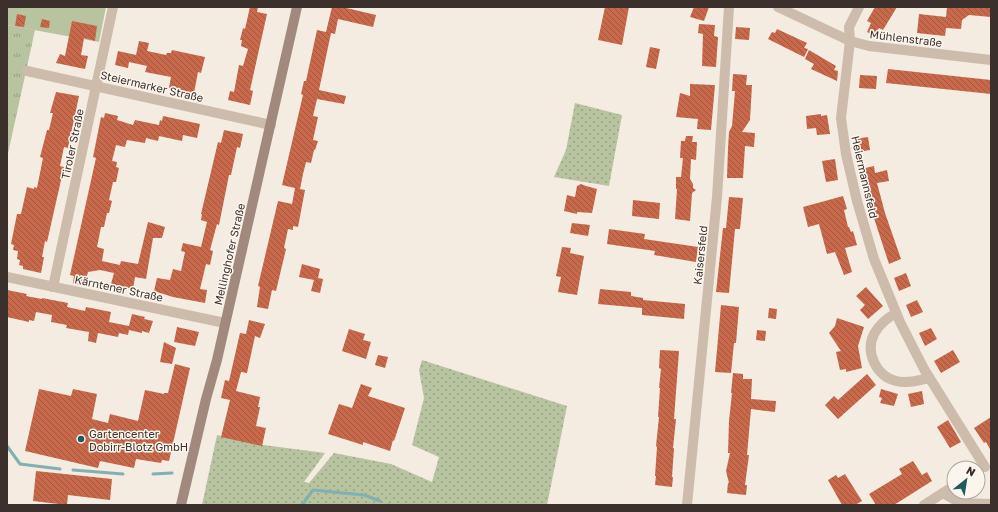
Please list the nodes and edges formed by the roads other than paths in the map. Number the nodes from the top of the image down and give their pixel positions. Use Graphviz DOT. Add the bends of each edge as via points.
graph roads {
  1 [pos="113,7"];
  2 [pos="298,7"];
  3 [pos="729,7"];
  4 [pos="778,7"];
  5 [pos="859,7"];
  6 [pos="850,41"];
  7 [pos="991,60"];
  8 [pos="27,71"];
  9 [pos="97,86"];
  10 [pos="271,125"];
  11 [pos="7,277"];
  12 [pos="53,286"];
  13 [pos="896,313"];
  14 [pos="225,323"];
  15 [pos="929,378"];
  16 [pos="981,460"];
  17 [pos="946,491"];
  18 [pos="943,493"];
  19 [pos="991,504"];
  20 [pos="181,505"];
  21 [pos="687,505"];
  22 [pos="924,505"];
  1 -- 9 [label="street, Tiroler Straße"];
  2 -- 10 [label="main road, Mellinghofer Straße"];
  3 -- 21 [label="street, Kaisersfeld" via="716,204"];
  4 -- 6 [label="street, Mühlenstraße"];
  5 -- 6 [label="street, Heiermannsfeld" via="850,24"];
  6 -- 7 [label="street, Mühlenstraße" via="878,48"];
  6 -- 13 [label="street, Heiermannsfeld" via="841,118 844,143 874,259"];
  8 -- 9 [label="street, Steiermarker Straße"];
  9 -- 10 [label="street, Steiermarker Straße"];
  9 -- 12 [label="street, Tiroler Straße"];
  10 -- 14 [label="main road, Mellinghofer Straße"];
  11 -- 12 [label="street, Kärntener Straße"];
  12 -- 14 [label="street, Kärntener Straße"];
  13 -- 15 [label="street, Heiermannsfeld"];
  13 -- 15 [label="street" via="883,322 873,336 871,351 875,364 884,375 895,381 907,382"];
  14 -- 20 [label="main road, Mellinghofer Straße"];
  15 -- 16 [label="street, Heiermannsfeld"];
  17 -- 18 [label="street"];
  18 -- 19 [label="street" via="960,503"];
  18 -- 22 [label="street"];
}
